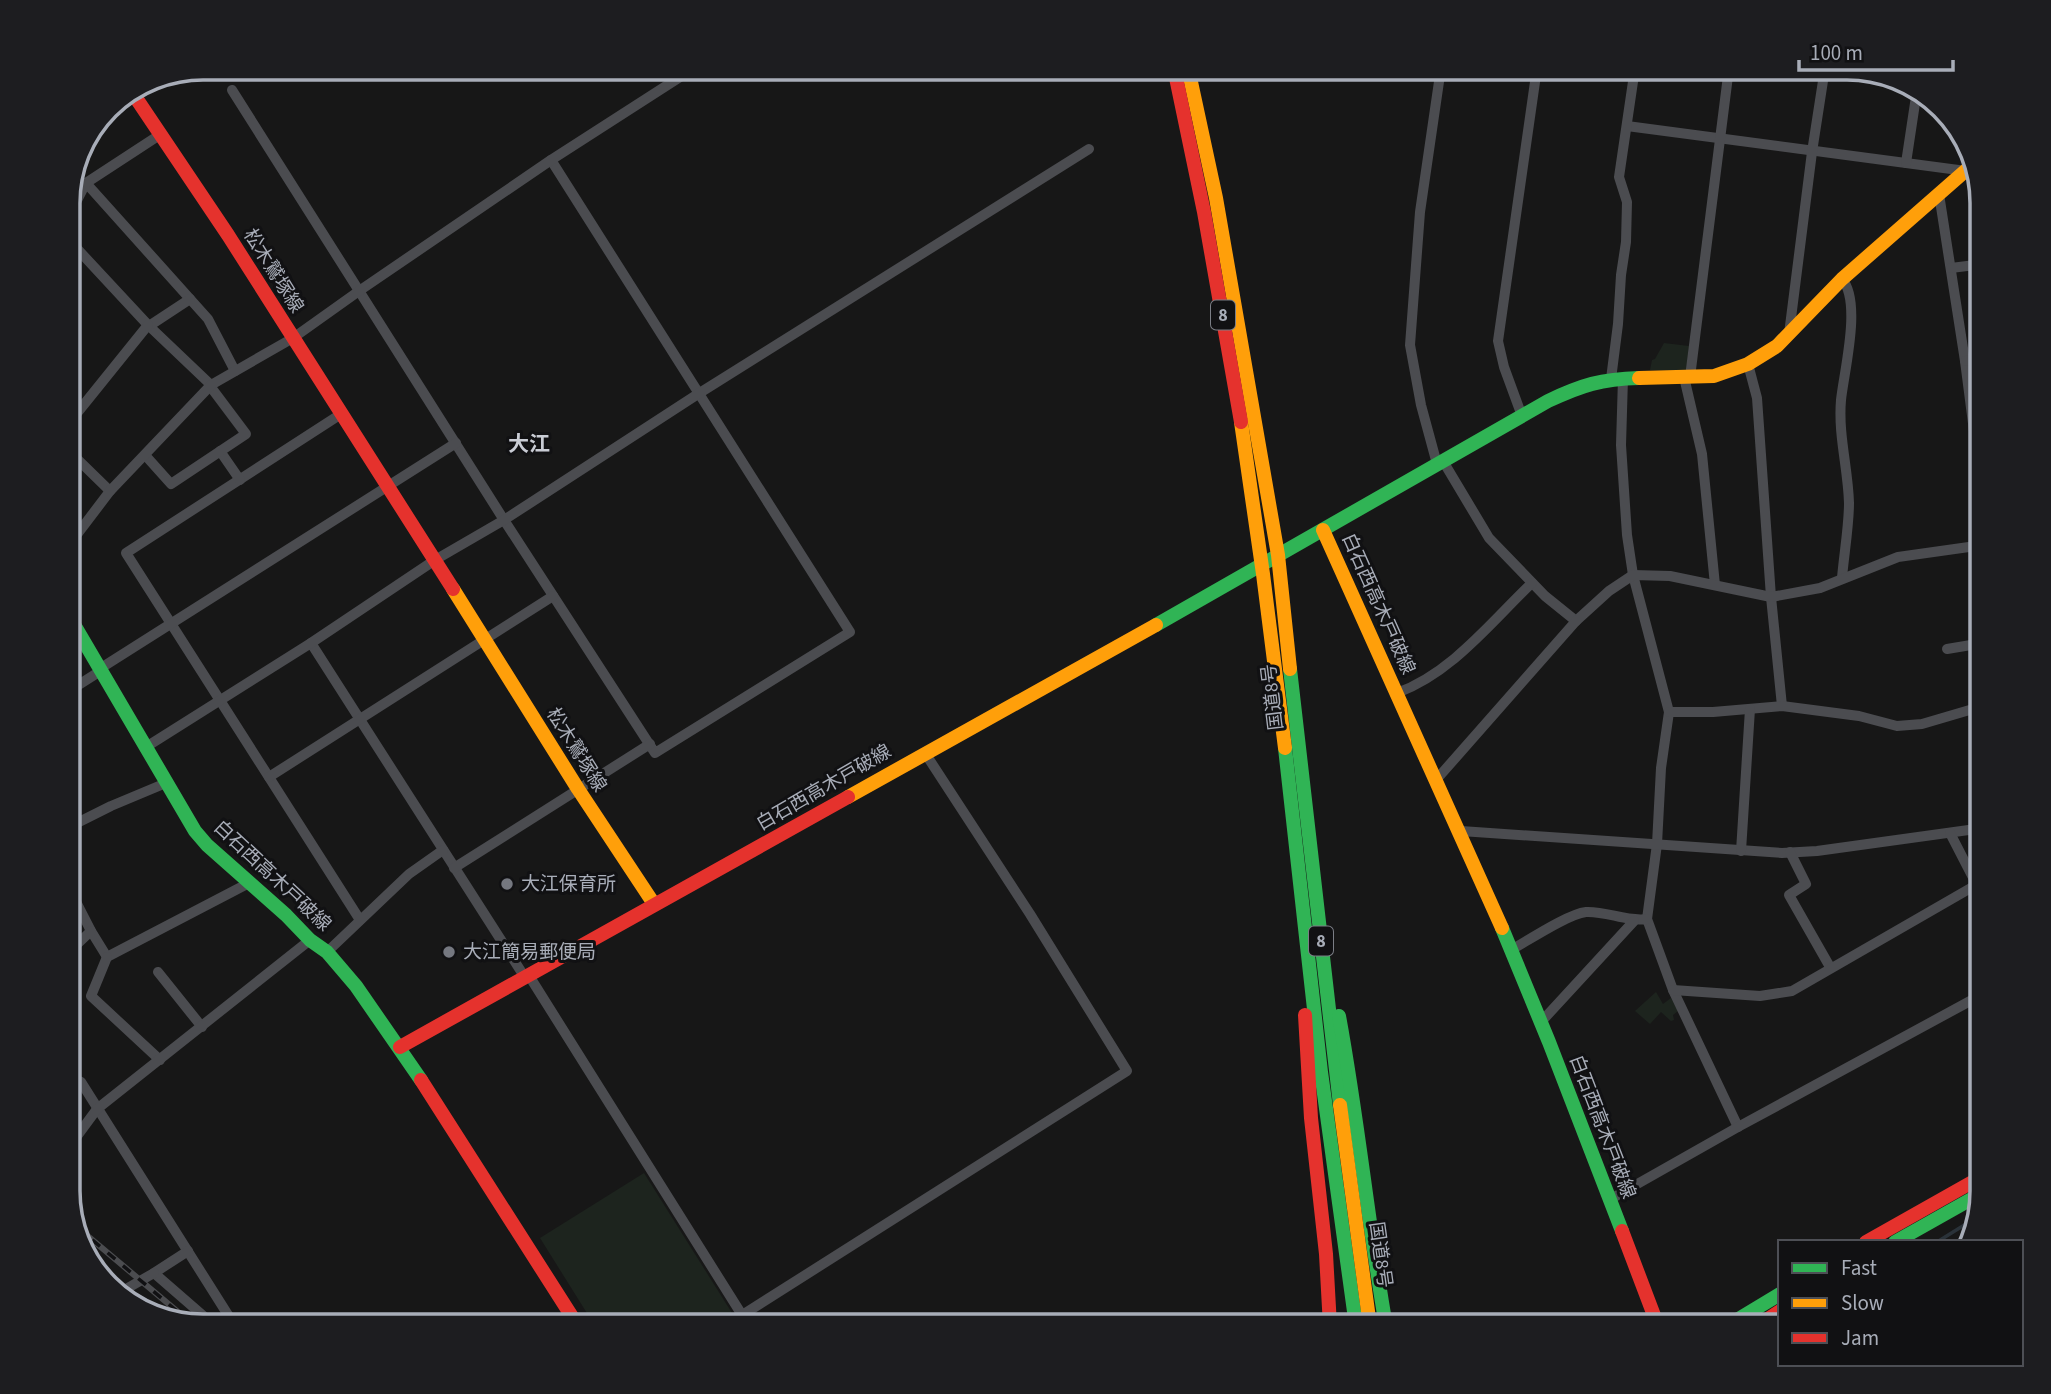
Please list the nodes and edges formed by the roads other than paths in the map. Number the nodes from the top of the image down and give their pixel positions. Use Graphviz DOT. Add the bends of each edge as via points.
graph roads {
  1 [pos="675,80"];
  2 [pos="1177,80"];
  3 [pos="1191,80"];
  4 [pos="1439,80"];
  5 [pos="1535,80"];
  6 [pos="1633,80"];
  7 [pos="1726,80"];
  8 [pos="1823,80"];
  9 [pos="232,90"];
  10 [pos="137,100"];
  11 [pos="1915,101"];
  12 [pos="1627,126"];
  13 [pos="161,134"];
  14 [pos="1719,139"];
  15 [pos="1089,149"];
  16 [pos="1812,152"];
  17 [pos="551,160"];
  18 [pos="1906,163"];
  19 [pos="1965,168"];
  20 [pos="1966,171"];
  21 [pos="86,183"];
  22 [pos="82,192"];
  23 [pos="1939,194"];
  24 [pos="81,253"];
  25 [pos="1970,266"];
  26 [pos="1951,268"];
  27 [pos="1842,279"];
  28 [pos="359,291"];
  29 [pos="190,299"];
  30 [pos="148,326"];
  31 [pos="1789,334"];
  32 [pos="293,338"];
  33 [pos="1970,360"];
  34 [pos="1965,361"];
  35 [pos="1748,364"];
  36 [pos="235,371"];
  37 [pos="1687,377"];
  38 [pos="1617,378"];
  39 [pos="210,386"];
  40 [pos="1970,392"];
  41 [pos="698,394"];
  42 [pos="81,408"];
  43 [pos="341,414"];
  44 [pos="1521,416"];
  45 [pos="456,443"];
  46 [pos="220,451"];
  47 [pos="145,455"];
  48 [pos="1440,462"];
  49 [pos="81,463"];
  50 [pos="240,480"];
  51 [pos="388,486"];
  52 [pos="110,491"];
  53 [pos="504,520"];
  54 [pos="81,529"];
  55 [pos="1320,532"];
  56 [pos="1970,546"];
  57 [pos="1278,555"];
  58 [pos="435,560"];
  59 [pos="1261,564"];
  60 [pos="1633,575"];
  61 [pos="1842,578"];
  62 [pos="1532,583"];
  63 [pos="1715,585"];
  64 [pos="553,596"];
  65 [pos="1772,597"];
  66 [pos="1576,621"];
  67 [pos="171,625"];
  68 [pos="81,636"];
  69 [pos="485,639"];
  70 [pos="311,643"];
  71 [pos="1970,645"];
  72 [pos="1947,649"];
  73 [pos="101,669"];
  74 [pos="81,683"];
  75 [pos="1397,693"];
  76 [pos="220,699"];
  77 [pos="1782,705"];
  78 [pos="1749,709"];
  79 [pos="1970,710"];
  80 [pos="1669,712"];
  81 [pos="361,718"];
  82 [pos="650,744"];
  83 [pos="146,747"];
  84 [pos="925,753"];
  85 [pos="270,777"];
  86 [pos="1436,780"];
  87 [pos="166,783"];
  88 [pos="578,789"];
  89 [pos="81,821"];
  90 [pos="1970,830"];
  91 [pos="1461,831"];
  92 [pos="1950,833"];
  93 [pos="1657,845"];
  94 [pos="443,850"];
  95 [pos="1741,850"];
  96 [pos="1790,852"];
  97 [pos="454,869"];
  98 [pos="1970,873"];
  99 [pos="249,883"];
  100 [pos="1970,888"];
  101 [pos="653,904"];
  102 [pos="81,911"];
  103 [pos="1647,919"];
  104 [pos="360,920"];
  105 [pos="1305,920"];
  106 [pos="1634,921"];
  107 [pos="91,931"];
  108 [pos="310,940"];
  109 [pos="81,941"];
  110 [pos="1511,950"];
  111 [pos="327,952"];
  112 [pos="107,957"];
  113 [pos="1323,962"];
  114 [pos="1830,968"];
  115 [pos="158,972"];
  116 [pos="526,975"];
  117 [pos="1674,990"];
  118 [pos="1970,1002"];
  119 [pos="1541,1022"];
  120 [pos="202,1027"];
  121 [pos="400,1047"];
  122 [pos="160,1060"];
  123 [pos="81,1082"];
  124 [pos="97,1109"];
  125 [pos="1738,1127"];
  126 [pos="81,1131"];
  127 [pos="1970,1183"];
  128 [pos="1609,1200"];
  129 [pos="1969,1200"];
  130 [pos="1870,1240"];
  131 [pos="1899,1240"];
  132 [pos="188,1251"];
  133 [pos="154,1273"];
  134 [pos="129,1288"];
  135 [pos="1778,1295"];
  136 [pos="200,1313"];
  137 [pos="227,1313"];
  138 [pos="570,1313"];
  139 [pos="741,1313"];
  140 [pos="745,1313"];
  141 [pos="1329,1313"];
  142 [pos="1354,1313"];
  143 [pos="1368,1313"];
  144 [pos="1384,1313"];
  145 [pos="1652,1313"];
  146 [pos="1749,1313"];
  1 -- 17 [label="street"];
  2 -- 59 [label="main road, 国道8号 / 8" via="1203,201"];
  3 -- 57 [label="main road, 国道8号 / 8" via="1216,198"];
  4 -- 48 [label="street" via="1420,212 1410,345"];
  5 -- 44 [label="street" via="1498,341"];
  6 -- 12 [label="street"];
  7 -- 14 [label="street"];
  8 -- 16 [label="street"];
  9 -- 28 [label="street"];
  10 -- 13 [label="main road, 松木鷲塚線"];
  11 -- 18 [label="street"];
  12 -- 14 [label="street"];
  12 -- 38 [label="street" via="1619,177 1627,202"];
  13 -- 21 [label="street"];
  13 -- 32 [label="main road, 松木鷲塚線"];
  14 -- 16 [label="street"];
  14 -- 37 [label="street"];
  15 -- 41 [label="street"];
  16 -- 18 [label="street"];
  16 -- 31 [label="street"];
  17 -- 28 [label="street"];
  17 -- 41 [label="street"];
  18 -- 19 [label="street"];
  20 -- 23 [label="main road"];
  21 -- 22 [label="street"];
  21 -- 29 [label="street"];
  23 -- 26 [label="street"];
  23 -- 27 [label="main road"];
  24 -- 30 [label="street"];
  25 -- 26 [label="street"];
  26 -- 34 [label="street"];
  27 -- 31 [label="main road"];
  27 -- 61 [label="street" via="1850,293 1849,354 1841,402 1849,504"];
  28 -- 32 [label="street"];
  28 -- 45 [label="street"];
  29 -- 30 [label="street"];
  29 -- 36 [label="street" via="208,319"];
  30 -- 39 [label="street"];
  30 -- 42 [label="street"];
  31 -- 35 [label="main road"];
  32 -- 36 [label="street"];
  32 -- 43 [label="main road, 松木鷲塚線"];
  33 -- 34 [label="street"];
  34 -- 40 [label="street"];
  35 -- 37 [label="main road" via="1714,376"];
  35 -- 65 [label="street" via="1757,398"];
  36 -- 39 [label="street"];
  37 -- 38 [label="main road"];
  37 -- 63 [label="street" via="1702,454"];
  38 -- 44 [label="main road" via="1579,386"];
  38 -- 60 [label="street"];
  39 -- 46 [label="street" via="246,434"];
  39 -- 47 [label="street"];
  41 -- 53 [label="street"];
  41 -- 82 [label="street" via="850,632 655,753"];
  43 -- 50 [label="street"];
  43 -- 51 [label="main road, 松木鷲塚線"];
  44 -- 48 [label="main road"];
  45 -- 51 [label="street"];
  45 -- 53 [label="street"];
  46 -- 47 [label="street" via="171,484"];
  46 -- 50 [label="street"];
  47 -- 52 [label="street"];
  48 -- 55 [label="main road"];
  48 -- 62 [label="street" via="1489,538"];
  49 -- 52 [label="street"];
  50 -- 67 [label="street" via="126,553"];
  51 -- 58 [label="main road, 松木鷲塚線"];
  51 -- 67 [label="street"];
  52 -- 54 [label="street"];
  53 -- 58 [label="street"];
  53 -- 64 [label="street"];
  55 -- 57 [label="main road, 白石西高木戸破線"];
  55 -- 75 [label="main road, 白石西高木戸破線"];
  56 -- 61 [label="street" via="1898,557"];
  57 -- 59 [label="main road, 白石西高木戸破線"];
  57 -- 113 [label="main road, 国道8号 / 8"];
  58 -- 69 [label="main road, 松木鷲塚線"];
  58 -- 70 [label="street"];
  59 -- 84 [label="main road, 白石西高木戸破線"];
  59 -- 105 [label="main road, 国道8号 / 8"];
  60 -- 63 [label="street"];
  60 -- 66 [label="street"];
  60 -- 80 [label="street"];
  61 -- 65 [label="street" via="1820,588"];
  62 -- 66 [label="street"];
  62 -- 75 [label="street" via="1447,665"];
  63 -- 65 [label="street"];
  64 -- 69 [label="street"];
  64 -- 82 [label="street"];
  65 -- 77 [label="street"];
  66 -- 86 [label="street"];
  67 -- 73 [label="street"];
  67 -- 76 [label="street"];
  68 -- 73 [label="main road, 白石西高木戸破線"];
  69 -- 81 [label="street"];
  69 -- 88 [label="main road, 松木鷲塚線"];
  70 -- 76 [label="street"];
  70 -- 81 [label="street"];
  71 -- 72 [label="street"];
  73 -- 74 [label="street"];
  73 -- 83 [label="main road, 白石西高木戸破線"];
  75 -- 86 [label="main road, 白石西高木戸破線"];
  76 -- 83 [label="street"];
  76 -- 85 [label="street"];
  77 -- 78 [label="street"];
  77 -- 79 [label="street" via="1897,726"];
  78 -- 80 [label="street"];
  78 -- 95 [label="street"];
  80 -- 93 [label="street"];
  81 -- 85 [label="street"];
  81 -- 94 [label="street"];
  82 -- 88 [label="street"];
  83 -- 87 [label="main road, 白石西高木戸破線"];
  84 -- 101 [label="main road, 白石西高木戸破線"];
  84 -- 140 [label="street" via="1127,1071"];
  85 -- 104 [label="street"];
  86 -- 91 [label="main road, 白石西高木戸破線"];
  87 -- 89 [label="street"];
  87 -- 99 [label="main road, 白石西高木戸破線" via="195,831"];
  88 -- 97 [label="street"];
  88 -- 101 [label="main road, 松木鷲塚線"];
  90 -- 92 [label="street"];
  91 -- 93 [label="street"];
  91 -- 110 [label="main road, 白石西高木戸破線"];
  92 -- 96 [label="street"];
  92 -- 98 [label="street"];
  93 -- 95 [label="street"];
  93 -- 103 [label="street"];
  94 -- 97 [label="street"];
  94 -- 104 [label="street" via="409,874"];
  95 -- 96 [label="street"];
  96 -- 114 [label="street" via="1806,884 1789,895"];
  97 -- 116 [label="street"];
  99 -- 108 [label="main road, 白石西高木戸破線"];
  99 -- 112 [label="street"];
  100 -- 114 [label="street"];
  101 -- 116 [label="main road"];
  102 -- 107 [label="street"];
  103 -- 106 [label="street"];
  103 -- 117 [label="street"];
  104 -- 111 [label="street"];
  105 -- 141 [label="main road" via="1305,1033"];
  105 -- 142 [label="main road, 国道8号 / 8" via="1330,1154"];
  106 -- 110 [label="street" via="1586,912"];
  106 -- 119 [label="street"];
  107 -- 109 [label="street"];
  107 -- 112 [label="street"];
  108 -- 111 [label="main road, 白石西高木戸破線"];
  108 -- 120 [label="street"];
  110 -- 119 [label="main road, 白石西高木戸破線"];
  111 -- 121 [label="main road, 白石西高木戸破線"];
  112 -- 122 [label="street" via="91,996"];
  113 -- 143 [label="main road, 国道8号 / 8"];
  113 -- 144 [label="main road" via="1343,1027"];
  114 -- 117 [label="street" via="1782,993 1760,996"];
  115 -- 120 [label="street"];
  116 -- 121 [label="main road"];
  116 -- 139 [label="street"];
  117 -- 125 [label="street"];
  118 -- 125 [label="street"];
  119 -- 128 [label="main road, 白石西高木戸破線"];
  120 -- 122 [label="street"];
  121 -- 138 [label="main road"];
  122 -- 124 [label="street"];
  123 -- 124 [label="street"];
  124 -- 126 [label="street"];
  124 -- 132 [label="street"];
  125 -- 128 [label="street"];
  127 -- 130 [label="main road"];
  128 -- 145 [label="main road, 白石西高木戸破線"];
  129 -- 131 [label="main road"];
  132 -- 133 [label="street"];
  132 -- 137 [label="street"];
  133 -- 134 [label="street"];
  133 -- 136 [label="street"];
  135 -- 146 [label="main road"];
}
